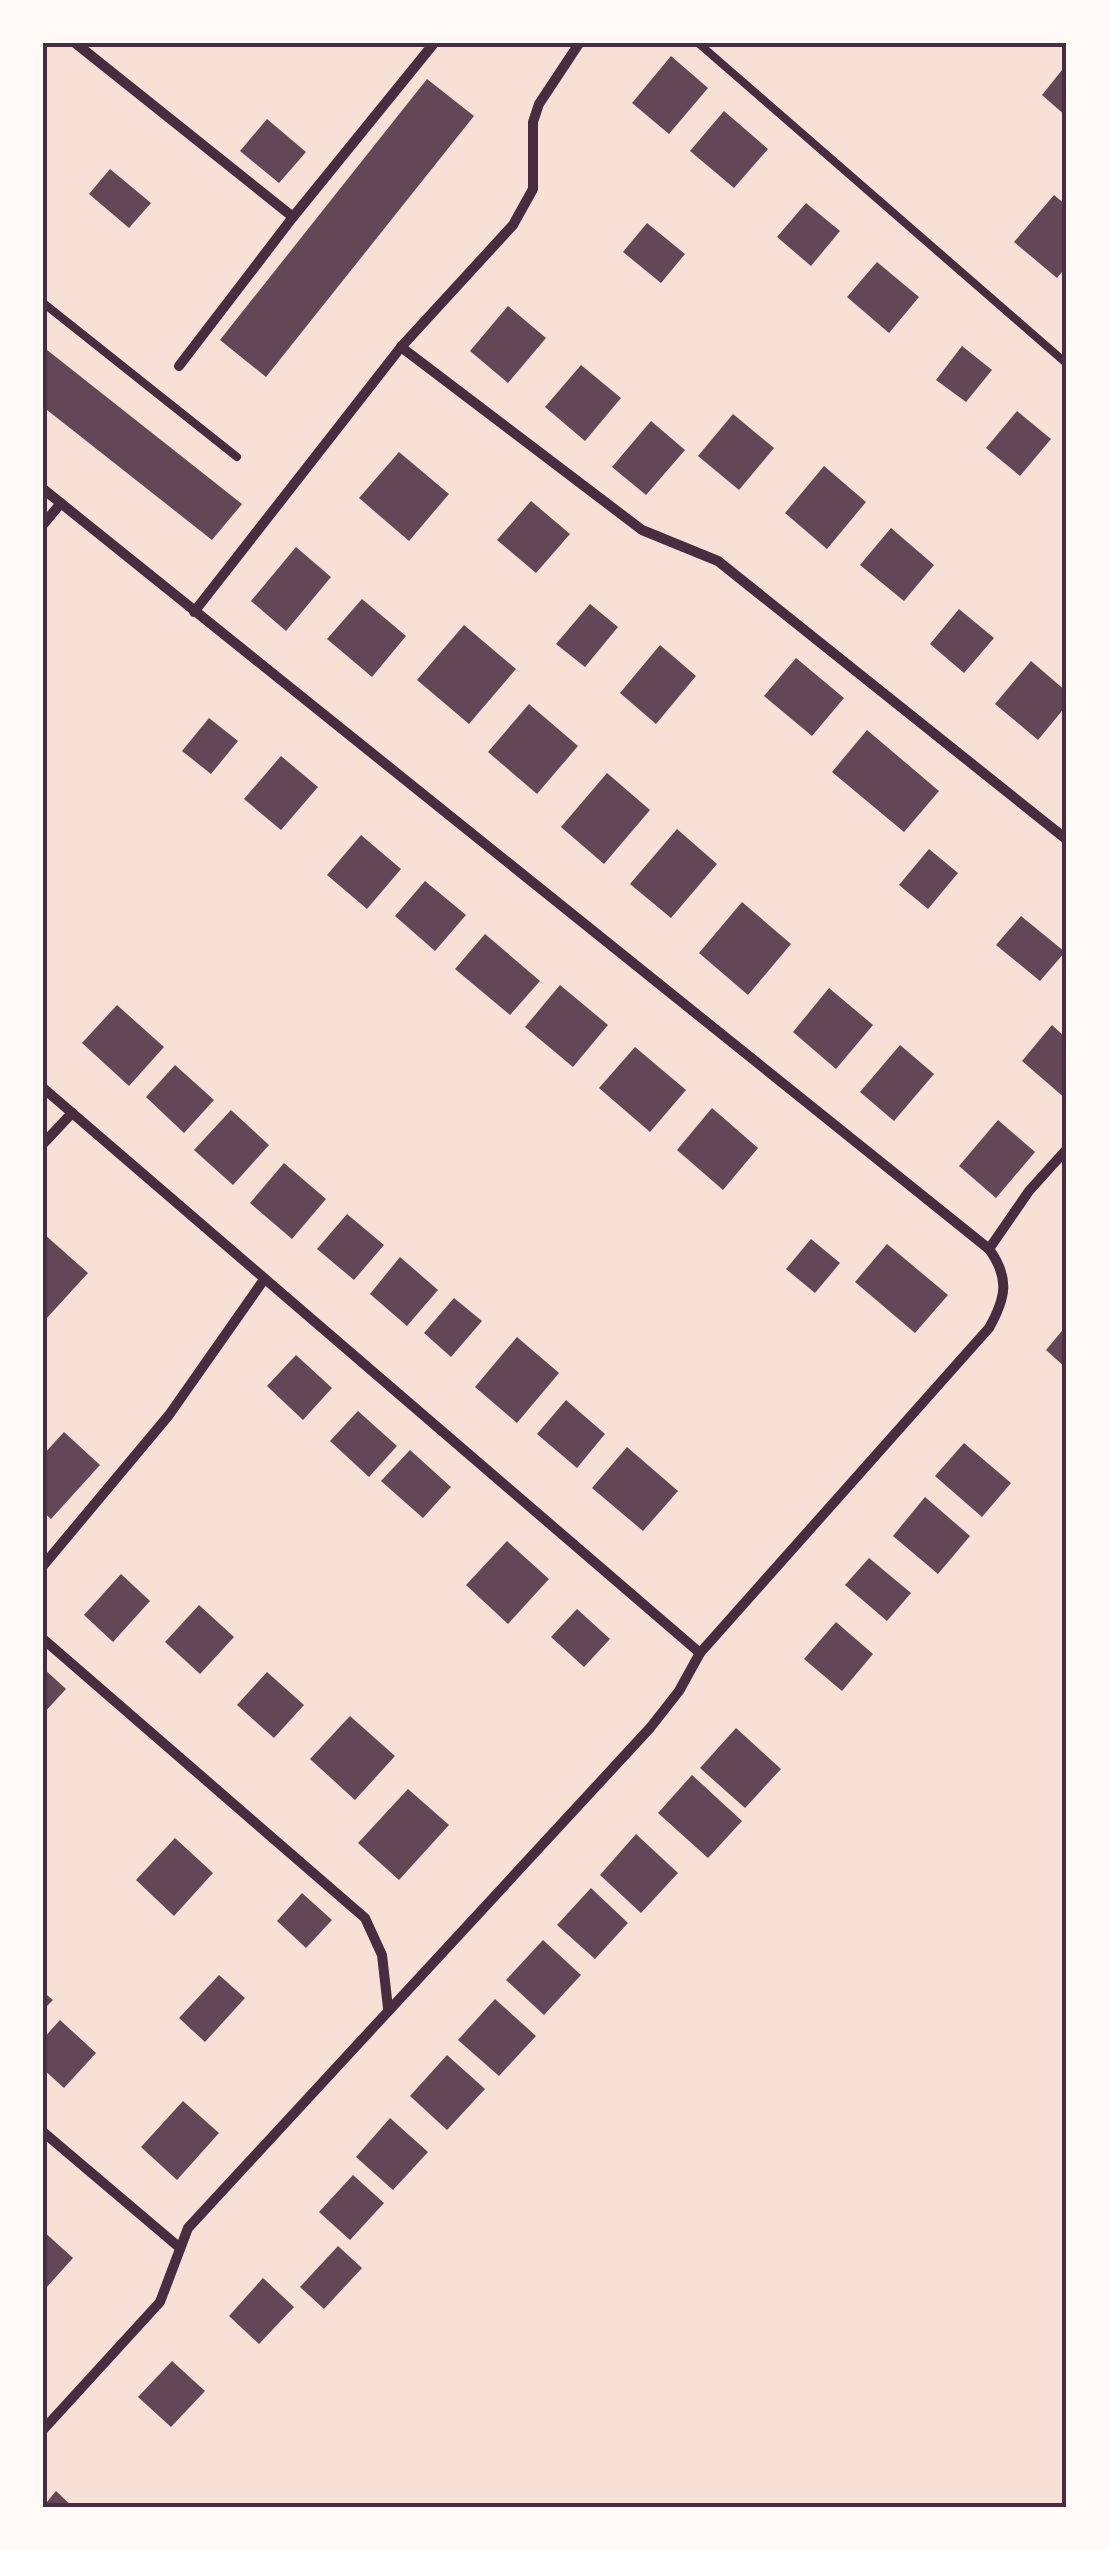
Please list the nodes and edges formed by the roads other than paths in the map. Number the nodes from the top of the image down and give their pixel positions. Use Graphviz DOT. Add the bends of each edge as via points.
graph roads {
  1 [pos="74,42"];
  2 [pos="435,42"];
  3 [pos="580,42"];
  4 [pos="697,42"];
  5 [pos="293,216"];
  6 [pos="42,302"];
  7 [pos="400,347"];
  8 [pos="1066,363"];
  9 [pos="180,366"];
  10 [pos="238,457"];
  11 [pos="42,488"];
  12 [pos="62,503"];
  13 [pos="42,526"];
  14 [pos="194,612"];
  15 [pos="1066,839"];
  16 [pos="42,1087"];
  17 [pos="72,1112"];
  18 [pos="42,1146"];
  19 [pos="1066,1150"];
  20 [pos="989,1249"];
  21 [pos="263,1281"];
  22 [pos="42,1567"];
  23 [pos="42,1638"];
  24 [pos="700,1654"];
  25 [pos="388,2008"];
  26 [pos="42,2131"];
  27 [pos="180,2248"];
  28 [pos="42,2431"];
  1 -- 5 [label="street"];
  2 -- 5 [label="street"];
  3 -- 7 [label="street" via="539,104 533,189 513,225"];
  4 -- 8 [label="lane"];
  5 -- 9 [label="street"];
  6 -- 10 [label="lane"];
  7 -- 14 [label="street"];
  7 -- 15 [label="street" via="642,530 718,560"];
  11 -- 12 [label="street"];
  12 -- 13 [label="street"];
  12 -- 14 [label="street"];
  14 -- 20 [label="street"];
  16 -- 17 [label="street"];
  17 -- 18 [label="street"];
  17 -- 21 [label="street"];
  19 -- 20 [label="street"];
  20 -- 24 [label="street" via="1005,1279 1003,1304 989,1328"];
  21 -- 22 [label="street" via="169,1415"];
  21 -- 24 [label="street"];
  23 -- 25 [label="street" via="365,1918 382,1955"];
  24 -- 25 [label="street" via="650,1728"];
  25 -- 27 [label="street" via="188,2228"];
  26 -- 27 [label="street"];
  27 -- 28 [label="street" via="160,2302"];
}
